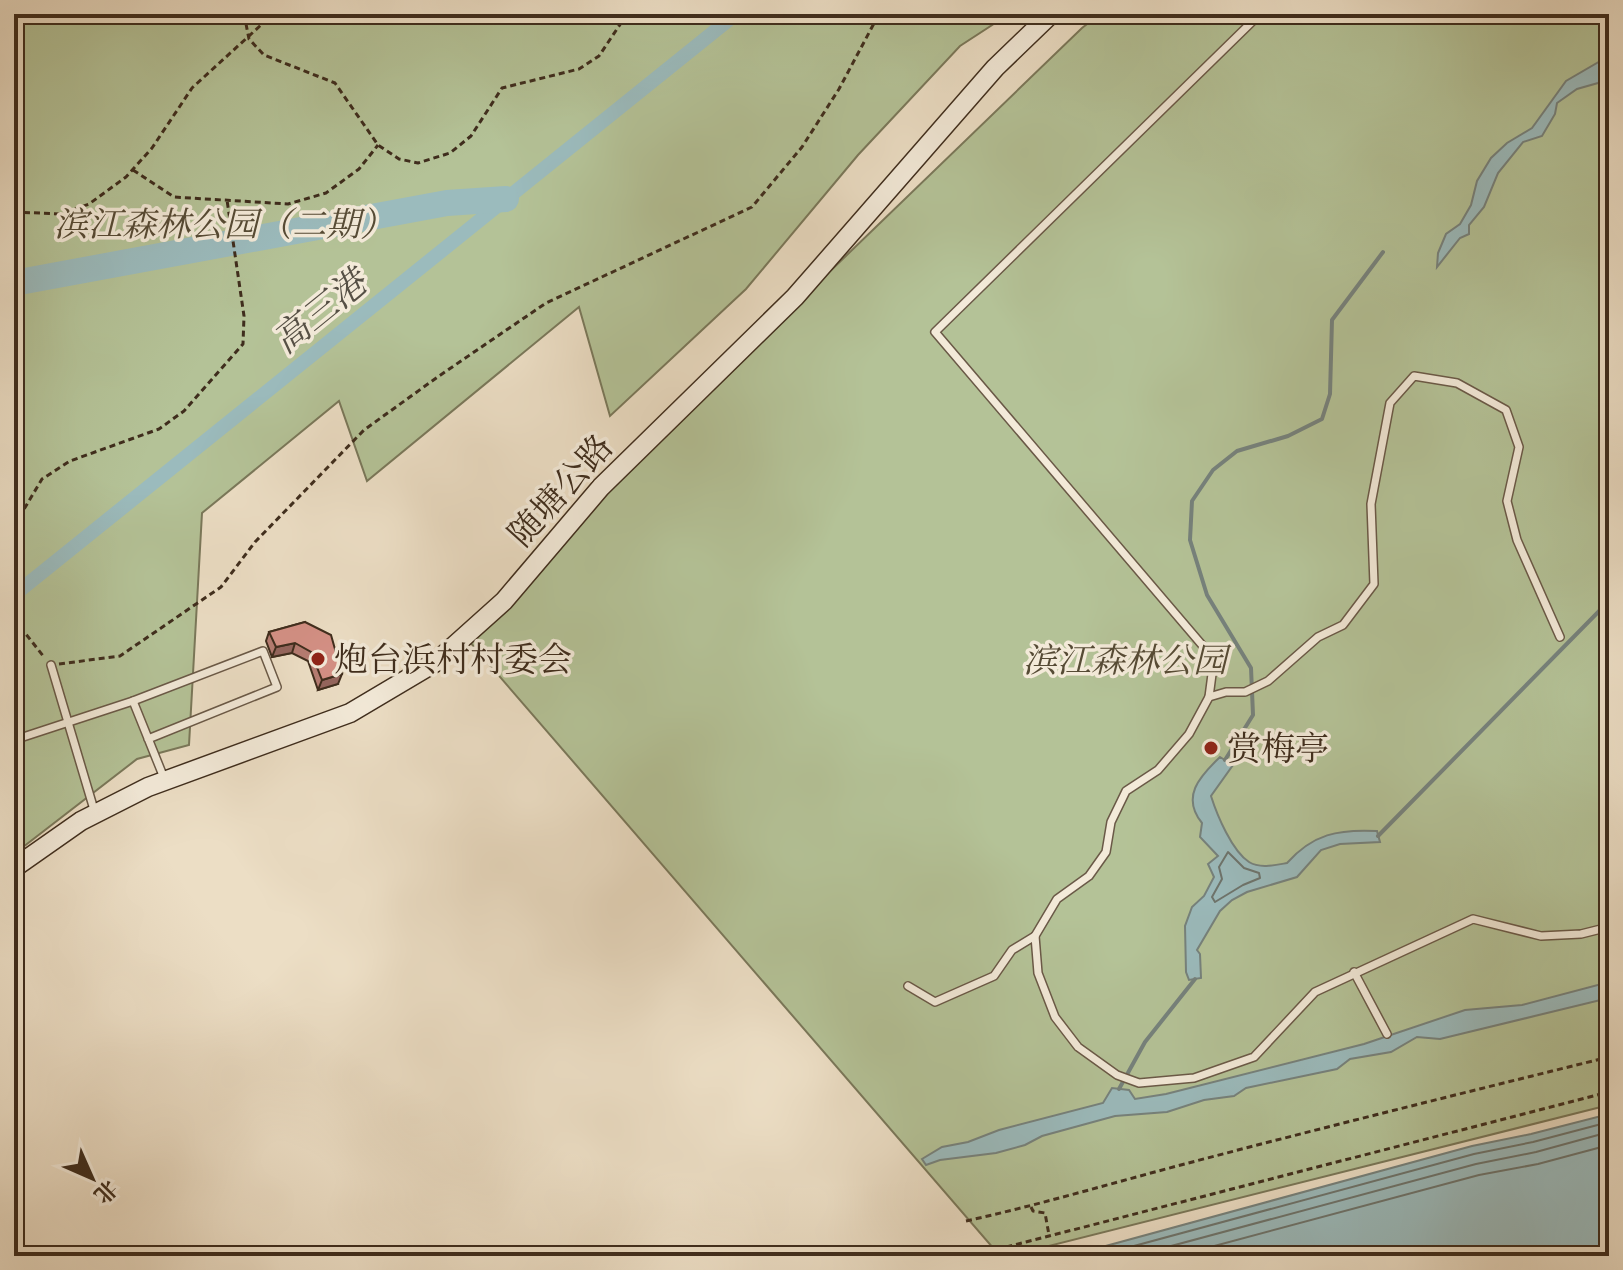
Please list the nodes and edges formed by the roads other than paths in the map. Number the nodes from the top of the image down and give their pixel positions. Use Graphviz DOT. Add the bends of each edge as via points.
graph roads {
  1 [pos="1051,14"];
  2 [pos="1260,14"];
  3 [pos="1560,637"];
  4 [pos="51,665"];
  5 [pos="1209,697"];
  6 [pos="133,701"];
  7 [pos="68,723"];
  8 [pos="148,739"];
  9 [pos="14,740"];
  10 [pos="165,780"];
  11 [pos="95,814"];
  12 [pos="14,868"];
  13 [pos="1609,927"];
  14 [pos="1035,936"];
  15 [pos="1354,972"];
  16 [pos="908,986"];
  17 [pos="1387,1034"];
  1 -- 10 [label="street, 随塘公路" via="995,68 795,297 601,487 504,601 436,662 350,713"];
  2 -- 5 [label="lane" via="935,332 1214,659"];
  3 -- 5 [label="lane" via="1517,540 1507,501 1519,447 1506,410 1457,383 1414,376 1390,403 1371,504 1374,584 1343,625 1318,637 1268,681 1245,692"];
  4 -- 7 [label="lane"];
  5 -- 14 [label="lane" via="1189,734 1158,770 1126,791 1111,822 1106,852 1089,876 1057,899"];
  6 -- 7 [label="lane"];
  6 -- 8 [label="lane"];
  6 -- 8 [label="lane" via="263,651 277,687"];
  7 -- 9 [label="lane"];
  7 -- 11 [label="lane"];
  8 -- 10 [label="lane"];
  10 -- 11 [label="street, 随塘公路"];
  11 -- 12 [label="street, 随塘公路"];
  13 -- 15 [label="lane" via="1541,936 1473,919"];
  14 -- 15 [label="lane" via="1038,973 1055,1017 1078,1047 1117,1075 1139,1083 1194,1078 1254,1057 1315,992"];
  14 -- 16 [label="lane" via="1012,950 994,976 935,1002"];
  15 -- 17 [label="lane"];
}
